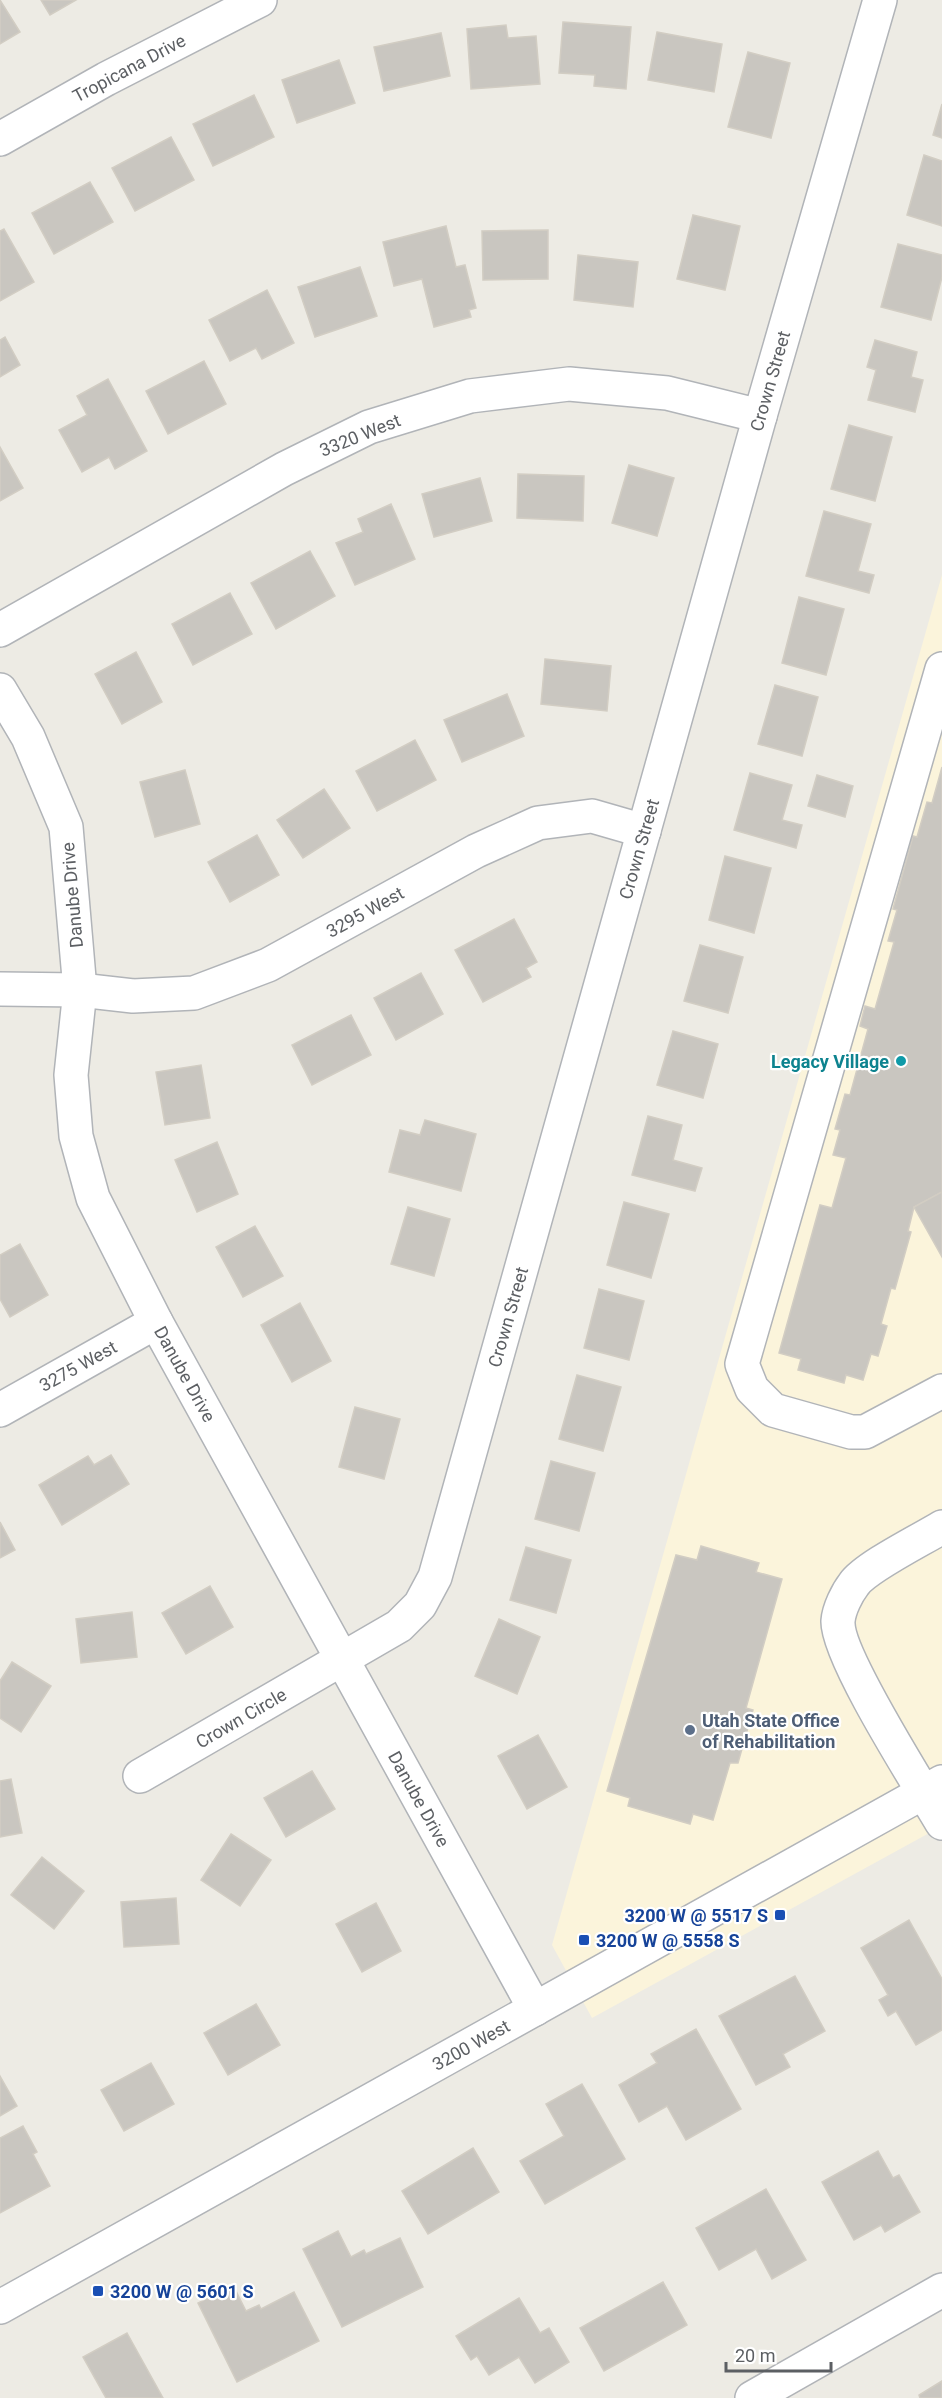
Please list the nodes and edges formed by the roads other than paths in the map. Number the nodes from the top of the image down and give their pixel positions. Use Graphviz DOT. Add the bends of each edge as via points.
graph roads {
  1 [pos="260,0"];
  2 [pos="870,3"];
  3 [pos="0,139"];
  4 [pos="760,416"];
  5 [pos="0,630"];
  6 [pos="942,669"];
  7 [pos="0,690"];
  8 [pos="644,831"];
  9 [pos="0,989"];
  10 [pos="80,990"];
  11 [pos="156,1322"];
  12 [pos="942,1392"];
  13 [pos="0,1410"];
  14 [pos="942,1527"];
  15 [pos="343,1660"];
  16 [pos="140,1776"];
  17 [pos="933,1787"];
  18 [pos="942,1823"];
  19 [pos="535,2009"];
  20 [pos="942,2290"];
  21 [pos="0,2307"];
  22 [pos="752,2398"];
  1 -- 3 [label="street, Tropicana Drive"];
  2 -- 4 [label="street, Crown Street"];
  4 -- 5 [label="street, 3320 West" via="667,393 569,384 470,396 369,427 284,469"];
  4 -- 8 [label="street, Crown Street"];
  6 -- 12 [label="street" via="742,1364 752,1389 773,1410 851,1432 865,1432"];
  7 -- 10 [label="street, Danube Drive" via="28,737 66,827"];
  8 -- 10 [label="street, 3295 West" via="592,816 538,823 476,851 268,965 194,993 133,996"];
  8 -- 15 [label="street, Crown Street" via="435,1577 420,1605 399,1626"];
  9 -- 10 [label="street, 3295 West"];
  10 -- 11 [label="street, Danube Drive" via="71,1075 76,1136 93,1198"];
  11 -- 13 [label="street, 3275 West"];
  11 -- 15 [label="street, Danube Drive"];
  14 -- 17 [label="street" via="854,1583 838,1621 840,1640 870,1700"];
  15 -- 16 [label="street, Crown Circle"];
  15 -- 19 [label="street, Danube Drive"];
  17 -- 18 [label="street"];
  17 -- 19 [label="street, 3200 West"];
  19 -- 21 [label="street, 3200 West"];
  20 -- 22 [label="street"];
}
